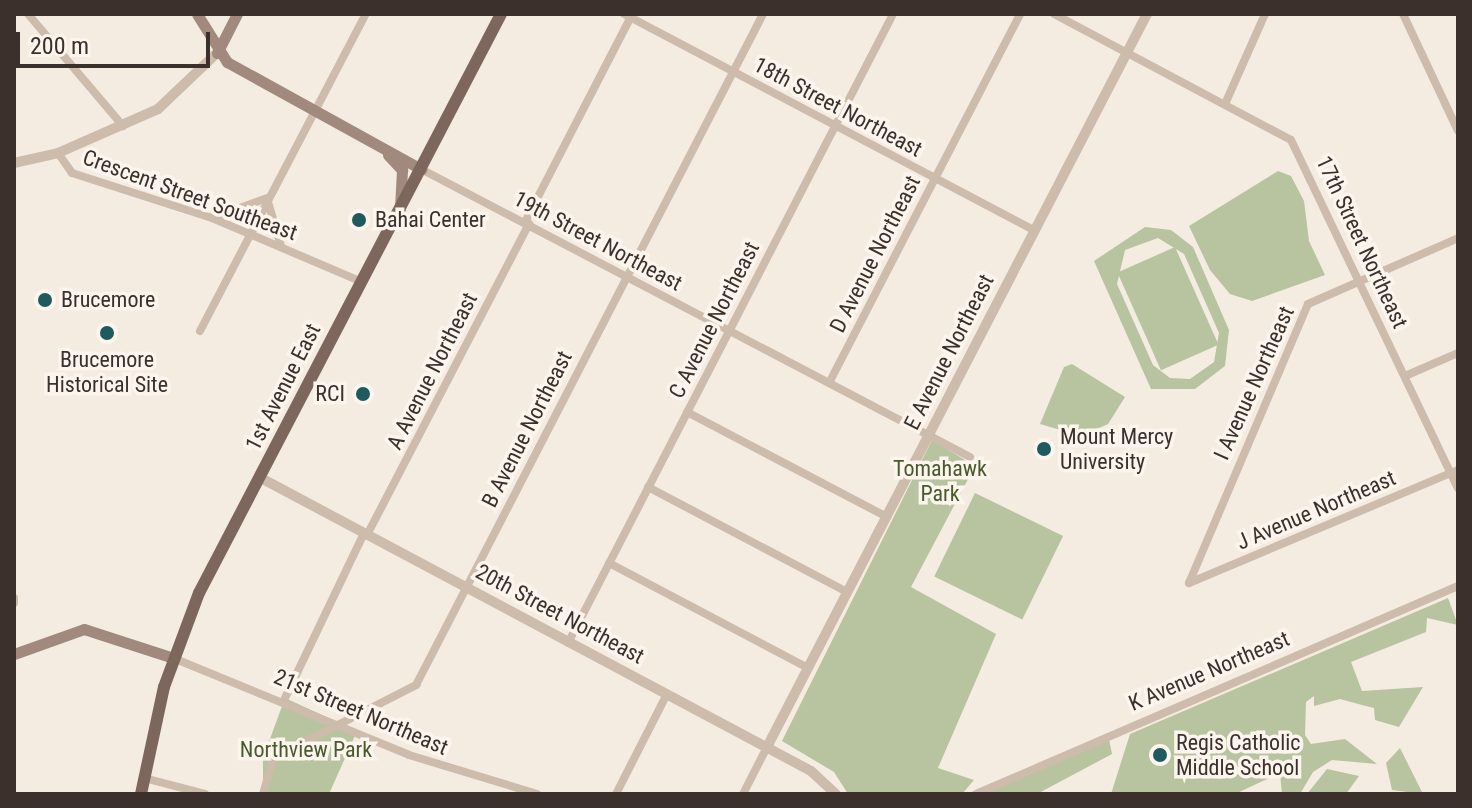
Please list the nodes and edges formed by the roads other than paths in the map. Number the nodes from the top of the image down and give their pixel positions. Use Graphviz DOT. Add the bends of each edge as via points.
graph roads {
  1 [pos="28,14"];
  2 [pos="197,14"];
  3 [pos="366,14"];
  4 [pos="501,14"];
  5 [pos="763,14"];
  6 [pos="893,14"];
  7 [pos="1020,14"];
  8 [pos="1054,14"];
  9 [pos="1147,14"];
  10 [pos="1265,14"];
  11 [pos="1403,14"];
  12 [pos="629,15"];
  13 [pos="234,19"];
  14 [pos="203,28"];
  15 [pos="1127,52"];
  16 [pos="217,53"];
  17 [pos="734,72"];
  18 [pos="1225,104"];
  19 [pos="316,112"];
  20 [pos="123,126"];
  21 [pos="836,126"];
  22 [pos="1458,131"];
  23 [pos="373,142"];
  24 [pos="58,153"];
  25 [pos="14,163"];
  26 [pos="421,169"];
  27 [pos="934,177"];
  28 [pos="268,197"];
  29 [pos="400,210"];
  30 [pos="212,218"];
  31 [pos="527,223"];
  32 [pos="1035,231"];
  33 [pos="250,233"];
  34 [pos="1458,238"];
  35 [pos="282,247"];
  36 [pos="627,275"];
  37 [pos="1359,280"];
  38 [pos="360,281"];
  39 [pos="729,330"];
  40 [pos="200,331"];
  41 [pos="1458,353"];
  42 [pos="1405,376"];
  43 [pos="829,383"];
  44 [pos="687,412"];
  45 [pos="928,435"];
  46 [pos="970,457"];
  47 [pos="1454,472"];
  48 [pos="259,477"];
  49 [pos="648,487"];
  50 [pos="1458,488"];
  51 [pos="887,517"];
  52 [pos="366,534"];
  53 [pos="609,563"];
  54 [pos="1189,583"];
  55 [pos="1458,586"];
  56 [pos="466,587"];
  57 [pos="847,592"];
  58 [pos="568,643"];
  59 [pos="14,654"];
  60 [pos="173,658"];
  61 [pos="808,668"];
  62 [pos="667,694"];
  63 [pos="285,698"];
  64 [pos="343,724"];
  65 [pos="767,747"];
  66 [pos="144,778"];
  67 [pos="141,794"];
  68 [pos="205,794"];
  69 [pos="263,794"];
  70 [pos="537,794"];
  71 [pos="616,794"];
  72 [pos="743,794"];
  73 [pos="836,794"];
  74 [pos="976,794"];
  1 -- 20 [label="street"];
  2 -- 14 [label="main road"];
  3 -- 19 [label="street"];
  4 -- 26 [label="main road, 1st Avenue East"];
  5 -- 17 [label="street, B Avenue Northeast"];
  6 -- 21 [label="street, C Avenue Northeast"];
  7 -- 27 [label="street, D Avenue Northeast"];
  8 -- 15 [label="street, 17th Street Northeast"];
  9 -- 15 [label="street, E Avenue Northeast"];
  10 -- 18 [label="street"];
  11 -- 22 [label="street"];
  12 -- 17 [label="street, 18th Street Northeast"];
  12 -- 31 [label="street, A Avenue Northeast"];
  13 -- 14 [label="main road" via="215,35"];
  13 -- 16 [label="main road"];
  14 -- 16 [label="main road"];
  15 -- 18 [label="street, 17th Street Northeast"];
  15 -- 32 [label="street, E Avenue Northeast"];
  16 -- 19 [label="main road"];
  16 -- 20 [label="street" via="178,96"];
  17 -- 21 [label="street, 18th Street Northeast"];
  17 -- 36 [label="street, B Avenue Northeast"];
  18 -- 37 [label="street, 17th Street Northeast" via="1298,148"];
  19 -- 23 [label="main road"];
  19 -- 28 [label="street"];
  20 -- 24 [label="street"];
  21 -- 27 [label="street, 18th Street Northeast"];
  21 -- 39 [label="street, C Avenue Northeast"];
  23 -- 26 [label="main road"];
  23 -- 29 [label="main road" via="401,168"];
  24 -- 25 [label="street"];
  24 -- 30 [label="street, Crescent Street Southeast" via="72,173"];
  26 -- 29 [label="main road, 1st Avenue East"];
  26 -- 31 [label="street, 19th Street Northeast"];
  27 -- 32 [label="street, 18th Street Northeast"];
  27 -- 43 [label="street, D Avenue Northeast"];
  28 -- 30 [label="street"];
  28 -- 33 [label="street"];
  28 -- 35 [label="street"];
  29 -- 38 [label="main road, 1st Avenue East"];
  30 -- 33 [label="street, Crescent Street Southeast"];
  31 -- 36 [label="street, 19th Street Northeast"];
  31 -- 52 [label="street, A Avenue Northeast"];
  32 -- 45 [label="street, E Avenue Northeast"];
  33 -- 35 [label="street, Crescent Street Southeast"];
  33 -- 40 [label="street"];
  34 -- 37 [label="street, I Avenue Northeast"];
  35 -- 38 [label="street, Crescent Street Southeast"];
  36 -- 39 [label="street, 19th Street Northeast"];
  36 -- 56 [label="street, B Avenue Northeast"];
  37 -- 42 [label="street, 17th Street Northeast"];
  37 -- 54 [label="street, I Avenue Northeast" via="1316,298 1300,317"];
  38 -- 48 [label="main road, 1st Avenue East"];
  39 -- 43 [label="street, 19th Street Northeast"];
  39 -- 44 [label="street, C Avenue Northeast"];
  41 -- 42 [label="street"];
  42 -- 47 [label="street, 17th Street Northeast"];
  43 -- 45 [label="street, 19th Street Northeast"];
  44 -- 49 [label="street, C Avenue Northeast"];
  44 -- 51 [label="street"];
  45 -- 46 [label="street, 19th Street Northeast"];
  45 -- 51 [label="street, E Avenue Northeast"];
  47 -- 50 [label="street, 17th Street Northeast"];
  47 -- 54 [label="street, J Avenue Northeast"];
  48 -- 52 [label="street, 20th Street Northeast"];
  48 -- 60 [label="main road, 1st Avenue East"];
  49 -- 53 [label="street, C Avenue Northeast"];
  49 -- 57 [label="street"];
  51 -- 57 [label="street, E Avenue Northeast"];
  52 -- 56 [label="street, 20th Street Northeast"];
  52 -- 63 [label="street, A Avenue Northeast"];
  53 -- 58 [label="street, C Avenue Northeast"];
  53 -- 61 [label="street"];
  55 -- 74 [label="street, K Avenue Northeast"];
  56 -- 58 [label="street, 20th Street Northeast"];
  56 -- 64 [label="street, B Avenue Northeast" via="416,685"];
  57 -- 61 [label="street, E Avenue Northeast"];
  58 -- 62 [label="street, 20th Street Northeast"];
  59 -- 60 [label="main road" via="84,629"];
  60 -- 63 [label="street, 21st Street Northeast"];
  60 -- 66 [label="main road, 1st Avenue East"];
  61 -- 65 [label="street, E Avenue Northeast"];
  62 -- 65 [label="street, 20th Street Northeast"];
  62 -- 71 [label="street"];
  63 -- 64 [label="street, 21st Street Northeast"];
  64 -- 69 [label="street, B Avenue Northeast" via="273,758"];
  64 -- 70 [label="street, 21st Street Northeast" via="409,755"];
  65 -- 72 [label="street, E Avenue Northeast"];
  65 -- 73 [label="street, 20th Street Northeast"];
  66 -- 67 [label="main road, 1st Avenue East"];
  66 -- 68 [label="street"];
}
